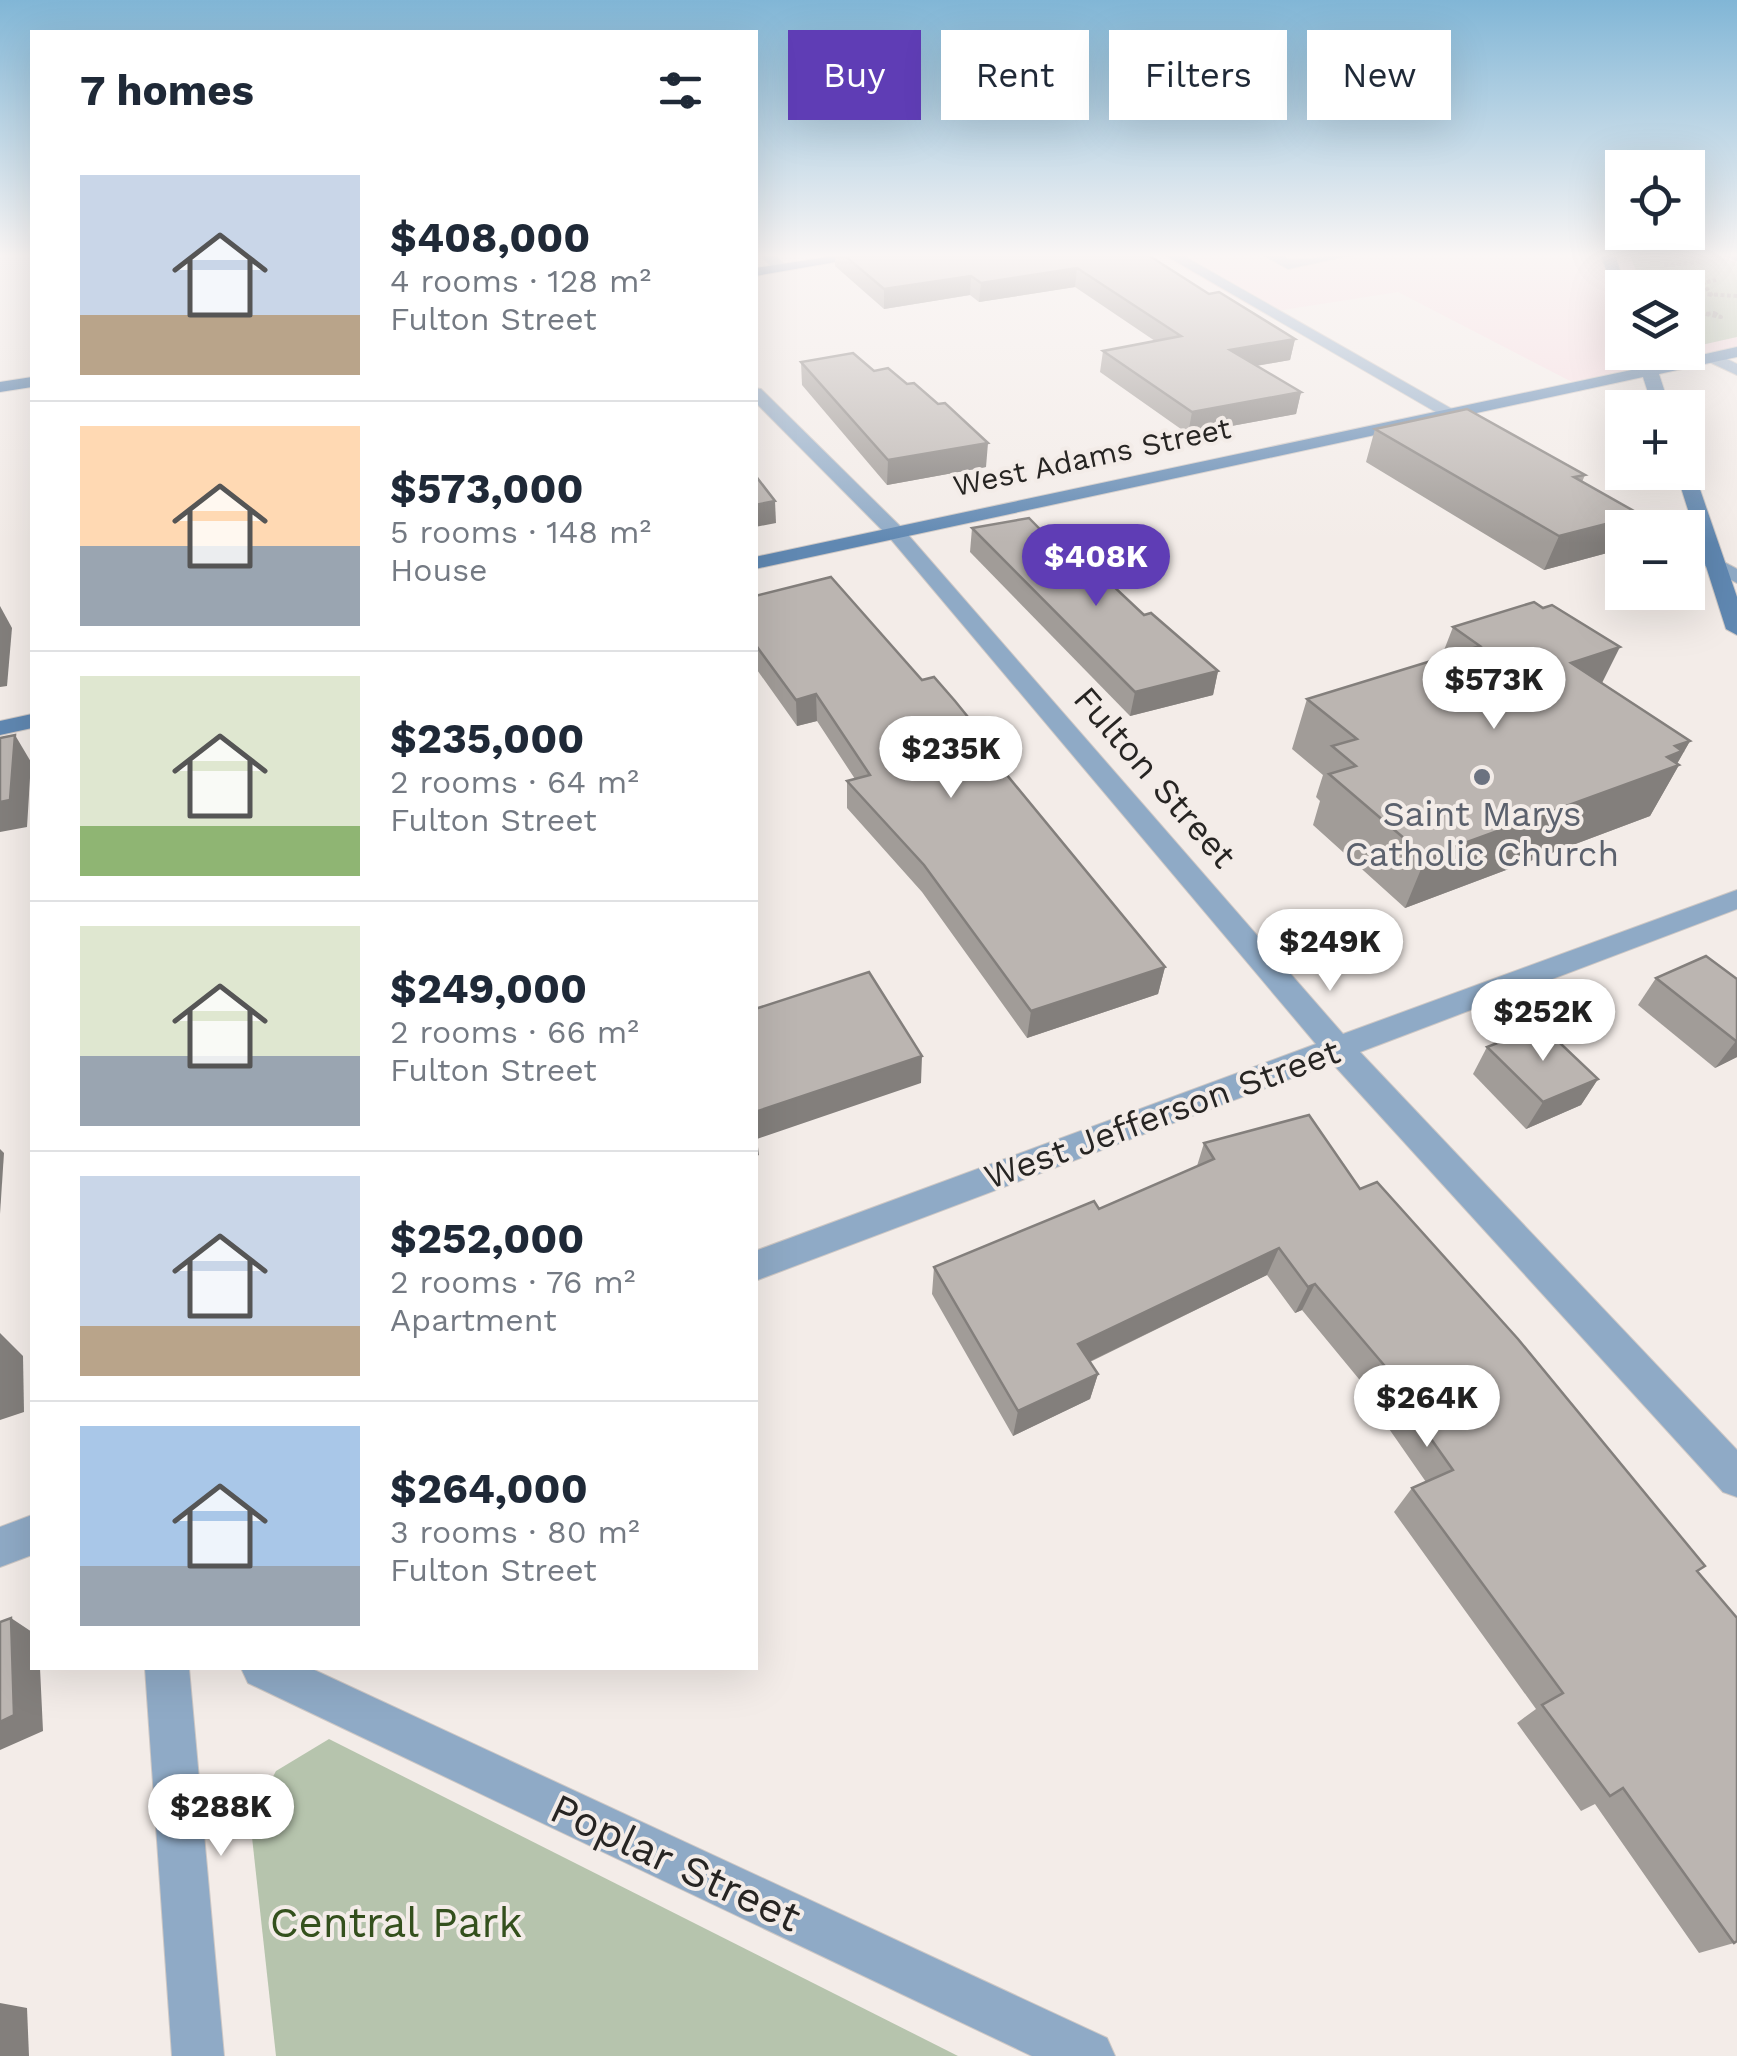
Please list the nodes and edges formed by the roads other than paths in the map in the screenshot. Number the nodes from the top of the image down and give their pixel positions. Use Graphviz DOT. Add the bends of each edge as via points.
graph roads {
  1 [pos="1341,351"];
  2 [pos="1737,352"];
  3 [pos="1705,358"];
  4 [pos="1710,358"];
  5 [pos="1615,370"];
  6 [pos="1737,370"];
  7 [pos="30,382"];
  8 [pos="0,387"];
  9 [pos="758,396"];
  10 [pos="1448,412"];
  11 [pos="1499,441"];
  12 [pos="1583,489"];
  13 [pos="1690,490"];
  14 [pos="1619,510"];
  15 [pos="896,533"];
  16 [pos="1705,559"];
  17 [pos="758,562"];
  18 [pos="1716,565"];
  19 [pos="1737,577"];
  20 [pos="1737,628"];
  21 [pos="30,720"];
  22 [pos="0,728"];
  23 [pos="1737,899"];
  24 [pos="1338,1049"];
  25 [pos="758,1265"];
  26 [pos="1737,1478"];
  27 [pos="30,1537"];
  28 [pos="0,1548"];
  29 [pos="167,1670"];
  30 [pos="267,1670"];
  31 [pos="198,2056"];
  32 [pos="1088,2056"];
  1 -- 10 [label="street"];
  2 -- 4 [label="street, West Adams Street"];
  3 -- 4 [label="street, West Adams Street"];
  4 -- 6 [label="street"];
  5 -- 10 [label="street, West Adams Street"];
  7 -- 8 [label="main road"];
  9 -- 15 [label="street, Fulton Street"];
  10 -- 11 [label="street"];
  10 -- 15 [label="street, West Adams Street"];
  12 -- 14 [label="street"];
  13 -- 18 [label="street"];
  15 -- 17 [label="street, West Adams Street"];
  15 -- 24 [label="street, Fulton Street"];
  16 -- 18 [label="street"];
  18 -- 19 [label="street"];
  18 -- 20 [label="street"];
  21 -- 22 [label="street"];
  23 -- 24 [label="street, West Jefferson Street"];
  24 -- 25 [label="street, West Jefferson Street"];
  24 -- 26 [label="street, Fulton Street"];
  27 -- 28 [label="street"];
  29 -- 31 [label="street"];
  30 -- 32 [label="street, Poplar Street"];
}
